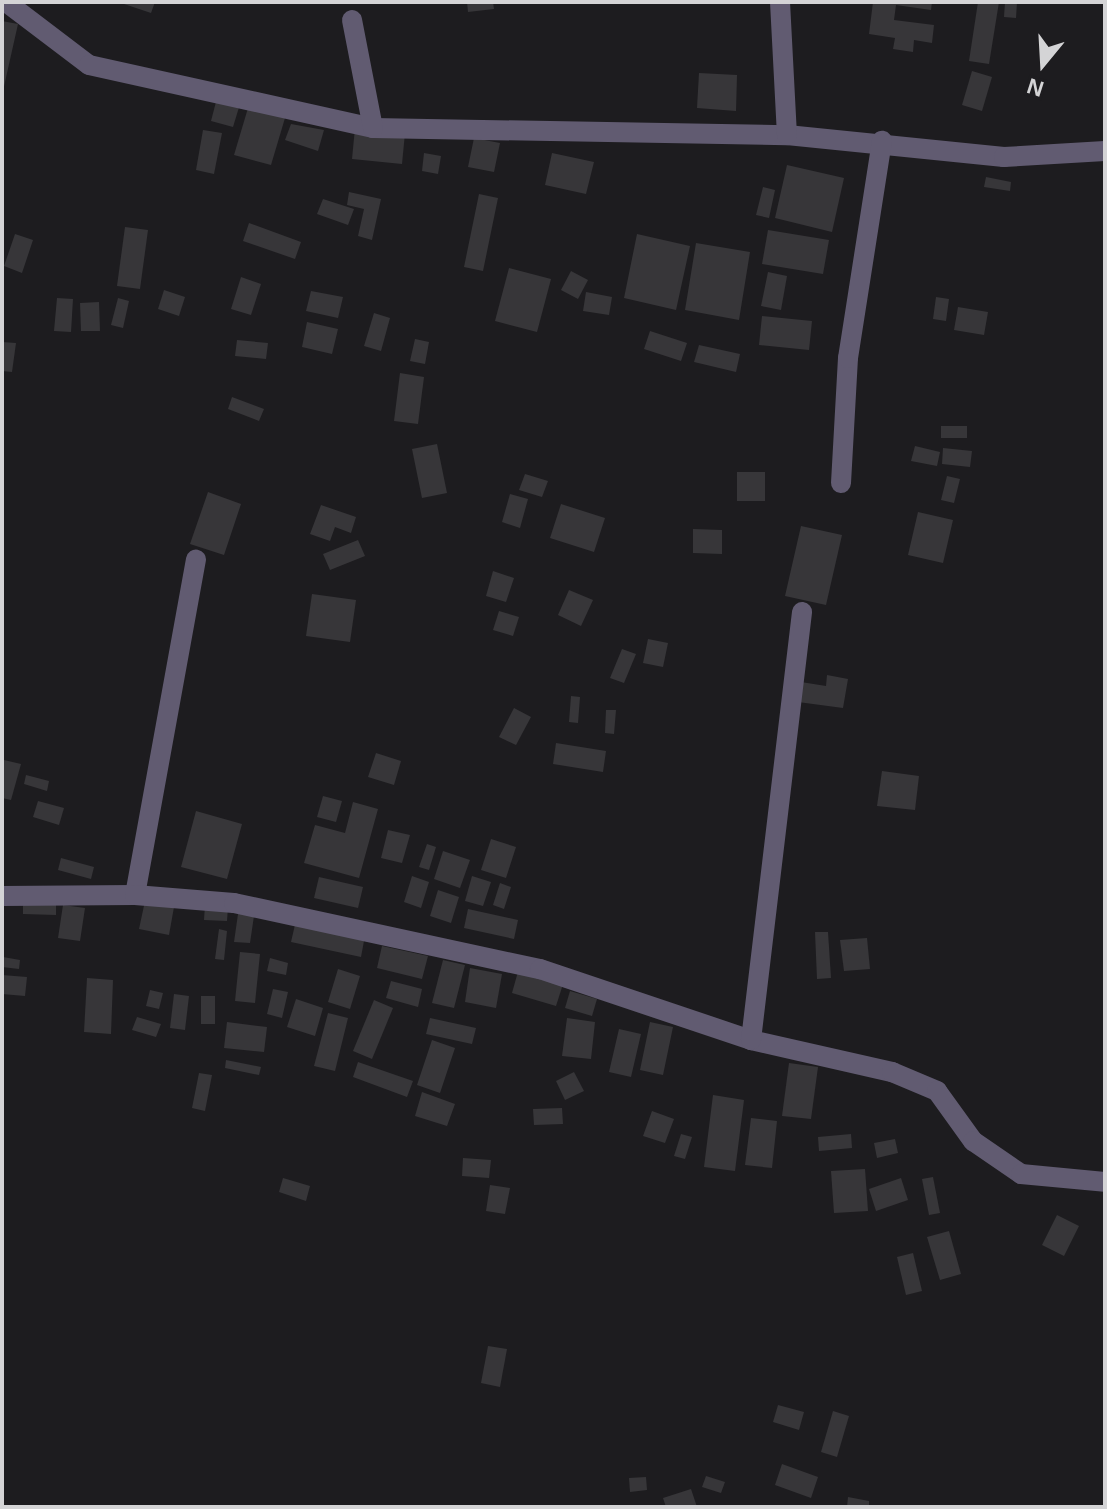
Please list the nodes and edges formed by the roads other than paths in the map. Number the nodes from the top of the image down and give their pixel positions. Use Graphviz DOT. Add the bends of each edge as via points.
graph roads {
  1 [pos="6,2"];
  2 [pos="780,2"];
  3 [pos="352,20"];
  4 [pos="373,128"];
  5 [pos="787,135"];
  6 [pos="882,141"];
  7 [pos="1105,151"];
  8 [pos="841,483"];
  9 [pos="196,560"];
  10 [pos="802,612"];
  11 [pos="135,895"];
  12 [pos="2,896"];
  13 [pos="751,1040"];
  14 [pos="1105,1182"];
  1 -- 4 [label="street" via="89,65"];
  2 -- 5 [label="street"];
  3 -- 4 [label="street"];
  4 -- 5 [label="street"];
  5 -- 6 [label="street"];
  6 -- 7 [label="street" via="1004,157"];
  6 -- 8 [label="street" via="848,358"];
  9 -- 11 [label="street"];
  10 -- 13 [label="street"];
  11 -- 12 [label="street"];
  11 -- 13 [label="street" via="284,910 540,969"];
  13 -- 14 [label="street" via="892,1072 937,1091 973,1141 1021,1174"];
}
